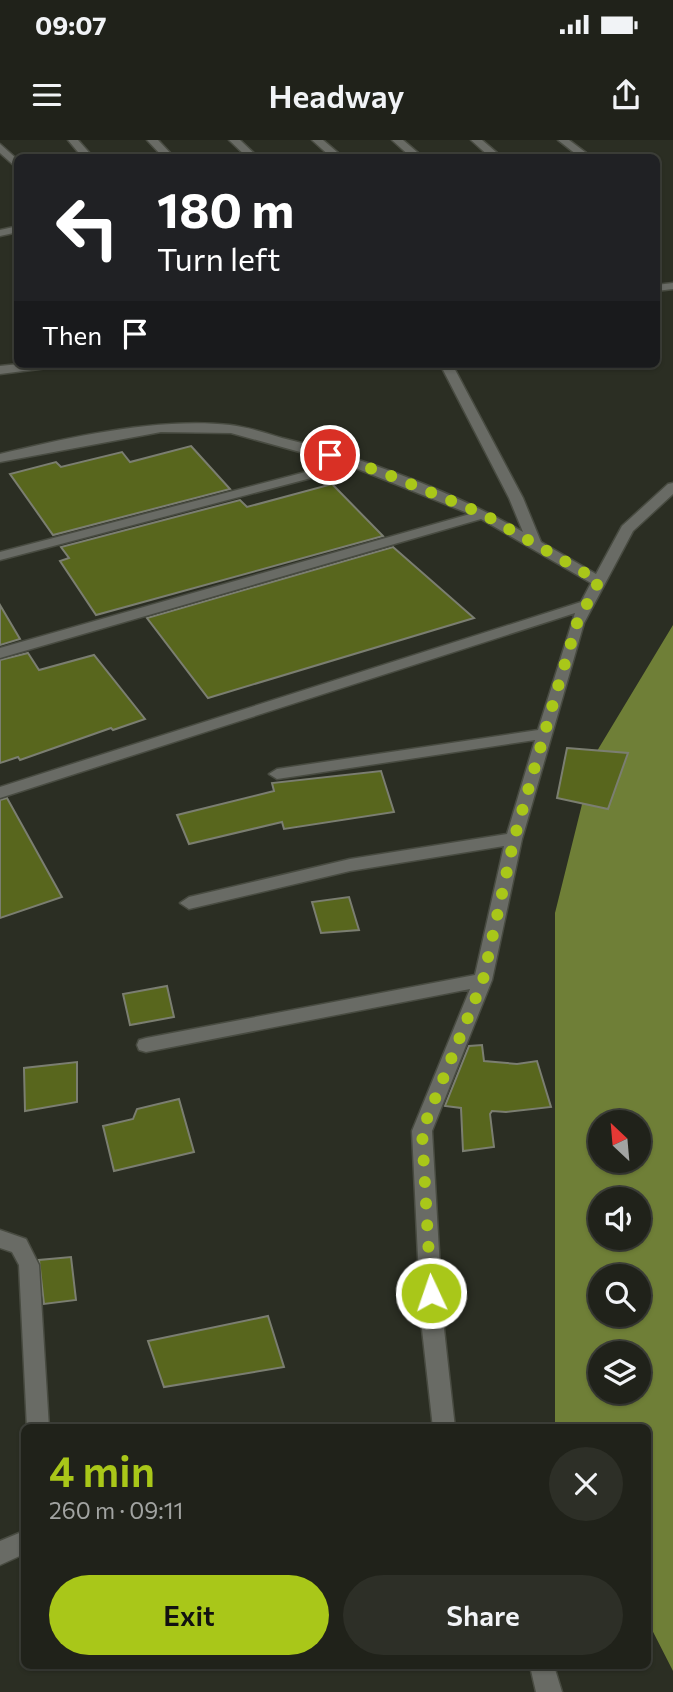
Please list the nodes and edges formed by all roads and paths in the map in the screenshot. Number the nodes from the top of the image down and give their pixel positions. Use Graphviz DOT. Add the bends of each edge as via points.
graph roads {
  1 [pos="73,140"];
  2 [pos="152,140"];
  3 [pos="234,140"];
  4 [pos="317,140"];
  5 [pos="397,140"];
  6 [pos="476,140"];
  7 [pos="563,140"];
  8 [pos="0,147"];
  9 [pos="85,154"];
  10 [pos="166,154"];
  11 [pos="250,154"];
  12 [pos="334,154"];
  13 [pos="414,154"];
  14 [pos="493,154"];
  15 [pos="582,154"];
  16 [pos="14,162"];
  17 [pos="448,368"];
  18 [pos="0,458"];
  19 [pos="354,463"];
  20 [pos="673,487"];
  21 [pos="483,514"];
  22 [pos="535,543"];
  23 [pos="0,556"];
  24 [pos="599,581"];
  25 [pos="586,605"];
  26 [pos="0,653"];
  27 [pos="544,734"];
  28 [pos="277,774"];
  29 [pos="0,793"];
  30 [pos="514,839"];
  31 [pos="189,903"];
  32 [pos="483,980"];
  33 [pos="146,1045"];
  34 [pos="0,1239"];
  35 [pos="38,1424"];
  36 [pos="443,1424"];
  37 [pos="21,1544"];
  38 [pos="0,1553"];
  39 [pos="543,1669"];
  40 [pos="549,1692"];
  1 -- 9 [label="street"];
  2 -- 10 [label="street"];
  3 -- 11 [label="street"];
  4 -- 12 [label="street"];
  5 -- 13 [label="street"];
  6 -- 14 [label="street"];
  7 -- 15 [label="street"];
  8 -- 16 [label="street"];
  17 -- 22 [label="street"];
  18 -- 19 [label="street" via="161,428 195,427 231,429"];
  19 -- 21 [label="street"];
  19 -- 23 [label="street"];
  20 -- 24 [label="street" via="626,529"];
  21 -- 22 [label="street"];
  21 -- 26 [label="street"];
  22 -- 24 [label="street"];
  24 -- 25 [label="street"];
  25 -- 27 [label="street"];
  25 -- 29 [label="street"];
  27 -- 28 [label="street"];
  27 -- 30 [label="street"];
  30 -- 31 [label="street" via="256,883"];
  30 -- 32 [label="street"];
  32 -- 33 [label="street"];
  32 -- 36 [label="street" via="422,1131"];
  34 -- 35 [label="street" via="19,1245 29,1265"];
  37 -- 38 [label="street"];
  39 -- 40 [label="street"];
}
